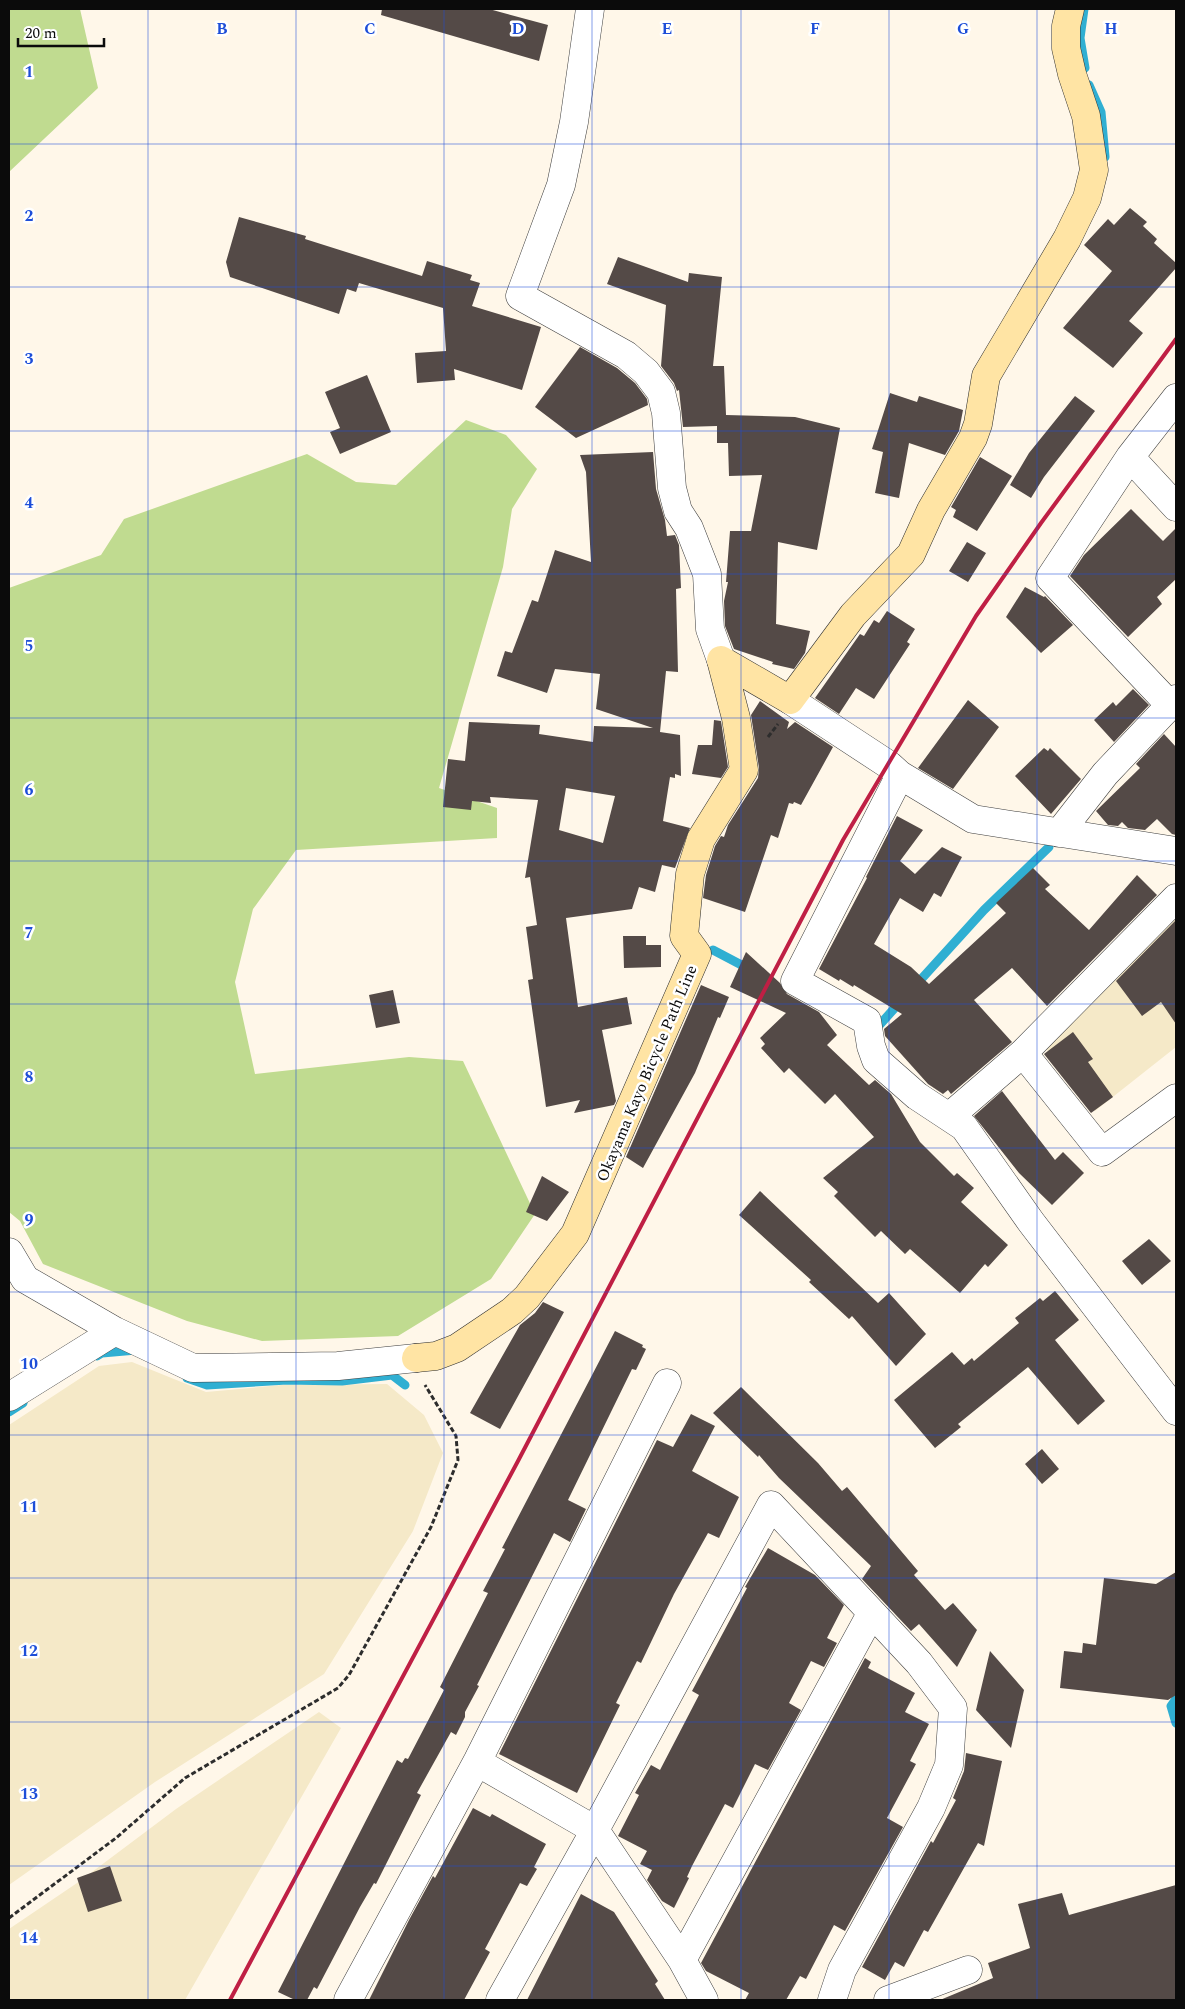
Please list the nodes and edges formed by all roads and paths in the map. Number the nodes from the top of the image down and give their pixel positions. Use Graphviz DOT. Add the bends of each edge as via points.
graph roads {
  1 [pos="590,9"];
  2 [pos="1070,9"];
  3 [pos="1176,398"];
  4 [pos="1130,457"];
  5 [pos="1176,506"];
  6 [pos="721,660"];
  7 [pos="790,700"];
  8 [pos="1173,702"];
  9 [pos="900,775"];
  10 [pos="1059,833"];
  11 [pos="1176,851"];
  12 [pos="1176,898"];
  13 [pos="1023,1053"];
  14 [pos="1176,1098"];
  15 [pos="954,1113"];
  16 [pos="9,1252"];
  17 [pos="115,1331"];
  18 [pos="416,1358"];
  19 [pos="667,1383"];
  20 [pos="9,1397"];
  21 [pos="1176,1410"];
  22 [pos="871,1614"];
  23 [pos="477,1762"];
  24 [pos="595,1830"];
  25 [pos="9,1918"];
  26 [pos="682,1960"];
  27 [pos="968,1970"];
  28 [pos="348,2000"];
  29 [pos="500,2000"];
  30 [pos="704,2000"];
  31 [pos="832,2000"];
  32 [pos="888,2000"];
  1 -- 6 [label="street" via="574,122 561,185 520,296 626,355 646,372 661,392 666,413 672,488 678,511 707,574 710,629"];
  2 -- 7 [label="main road" via="1066,48 1086,116 1094,170 1087,198 1067,239 986,376 973,438 931,510 912,554 853,616"];
  3 -- 4 [label="street"];
  4 -- 5 [label="street"];
  4 -- 8 [label="street" via="1050,578"];
  6 -- 7 [label="main road"];
  6 -- 18 [label="main road, Okayama Kayo Bicycle Path Line" via="736,718 744,770 701,839 690,874 684,936 697,954 590,1204 575,1234 527,1297 512,1311 456,1348 436,1356"];
  7 -- 9 [label="street"];
  8 -- 10 [label="street" via="1105,774"];
  9 -- 10 [label="street" via="972,819"];
  9 -- 15 [label="street" via="795,981 868,1021 870,1046 876,1060 917,1096"];
  10 -- 11 [label="street"];
  12 -- 13 [label="street"];
  13 -- 14 [label="street" via="1102,1152"];
  13 -- 15 [label="street"];
  15 -- 21 [label="street" via="1031,1222"];
  16 -- 17 [label="street" via="25,1279"];
  17 -- 18 [label="street" via="193,1368 338,1366"];
  17 -- 20 [label="street"];
  18 -- 25 [label="path" via="420,1377 456,1436 458,1460 431,1527 349,1675 338,1688 185,1778 116,1838"];
  19 -- 23 [label="street"];
  22 -- 24 [label="street" via="771,1505"];
  22 -- 26 [label="street"];
  22 -- 31 [label="street" via="919,1664 953,1708 949,1766 931,1808 842,1970"];
  23 -- 24 [label="street"];
  23 -- 28 [label="street"];
  24 -- 26 [label="street"];
  24 -- 29 [label="street"];
  26 -- 30 [label="street"];
  27 -- 32 [label="street"];
}
